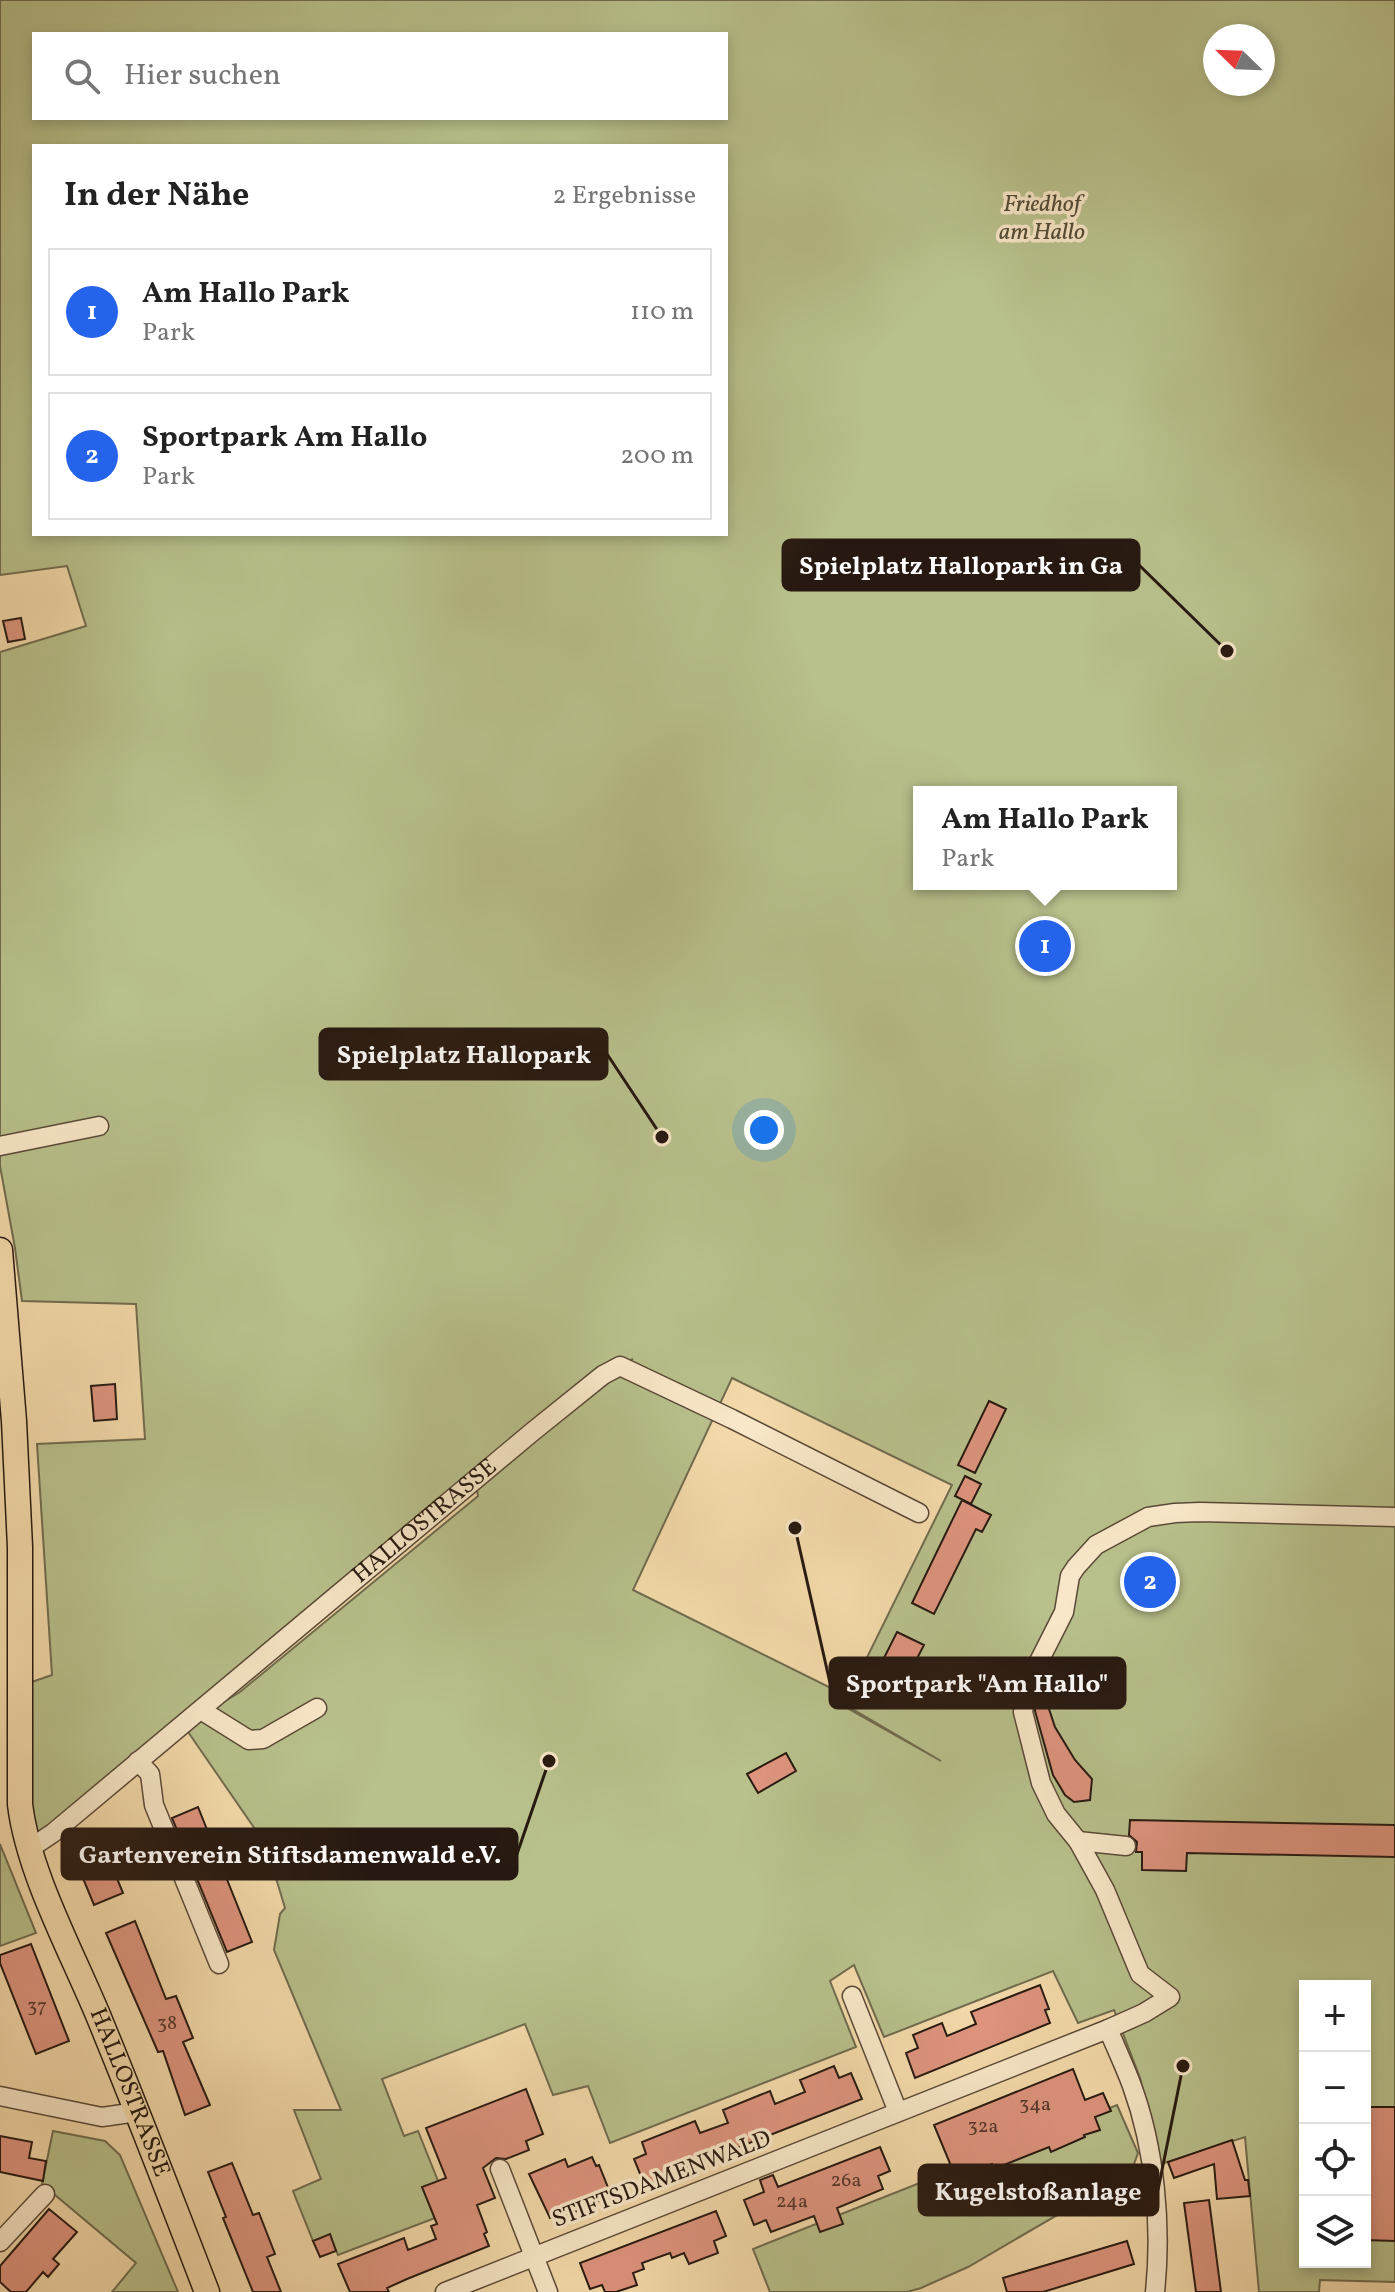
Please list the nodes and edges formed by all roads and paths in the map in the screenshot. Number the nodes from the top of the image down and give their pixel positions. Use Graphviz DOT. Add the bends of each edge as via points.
graph roads {
  1 [pos="99,1126"];
  2 [pos="0,1146"];
  3 [pos="0,1250"];
  4 [pos="919,1513"];
  5 [pos="1395,1517"];
  6 [pos="317,1708"];
  7 [pos="201,1710"];
  8 [pos="138,1761"];
  9 [pos="1078,1841"];
  10 [pos="1126,1846"];
  11 [pos="29,1849"];
  12 [pos="219,1964"];
  13 [pos="852,1996"];
  14 [pos="1108,2029"];
  15 [pos="0,2096"];
  16 [pos="137,2112"];
  17 [pos="898,2112"];
  18 [pos="500,2169"];
  19 [pos="45,2194"];
  20 [pos="0,2242"];
  21 [pos="534,2256"];
  22 [pos="207,2292"];
  23 [pos="445,2292"];
  24 [pos="548,2292"];
  25 [pos="1155,2292"];
  1 -- 2 [label="street"];
  3 -- 11 [label="main road, HALLOSTRASSE" via="20,1547 20,1804"];
  4 -- 7 [label="street, HALLOSTRASSE" via="620,1366 531,1433"];
  5 -- 9 [label="street" via="1175,1513 1148,1517 1096,1545 1070,1576 1064,1612 1027,1685 1023,1712 1041,1783 1056,1814"];
  6 -- 7 [label="street" via="263,1739 249,1740"];
  7 -- 8 [label="street, HALLOSTRASSE"];
  8 -- 11 [label="street, HALLOSTRASSE"];
  8 -- 12 [label="street" via="150,1774 154,1805"];
  9 -- 10 [label="street"];
  9 -- 14 [label="street, STIFTSDAMENWALD" via="1140,1974 1170,1997"];
  11 -- 16 [label="main road, HALLOSTRASSE"];
  13 -- 17 [label="street"];
  14 -- 17 [label="street, STIFTSDAMENWALD"];
  14 -- 25 [label="street" via="1133,2087 1150,2155 1159,2255"];
  15 -- 16 [label="street" via="102,2117"];
  16 -- 22 [label="main road, HALLOSTRASSE"];
  17 -- 21 [label="street, STIFTSDAMENWALD"];
  18 -- 21 [label="street"];
  19 -- 20 [label="street"];
  21 -- 23 [label="street, STIFTSDAMENWALD"];
  21 -- 24 [label="street"];
}
